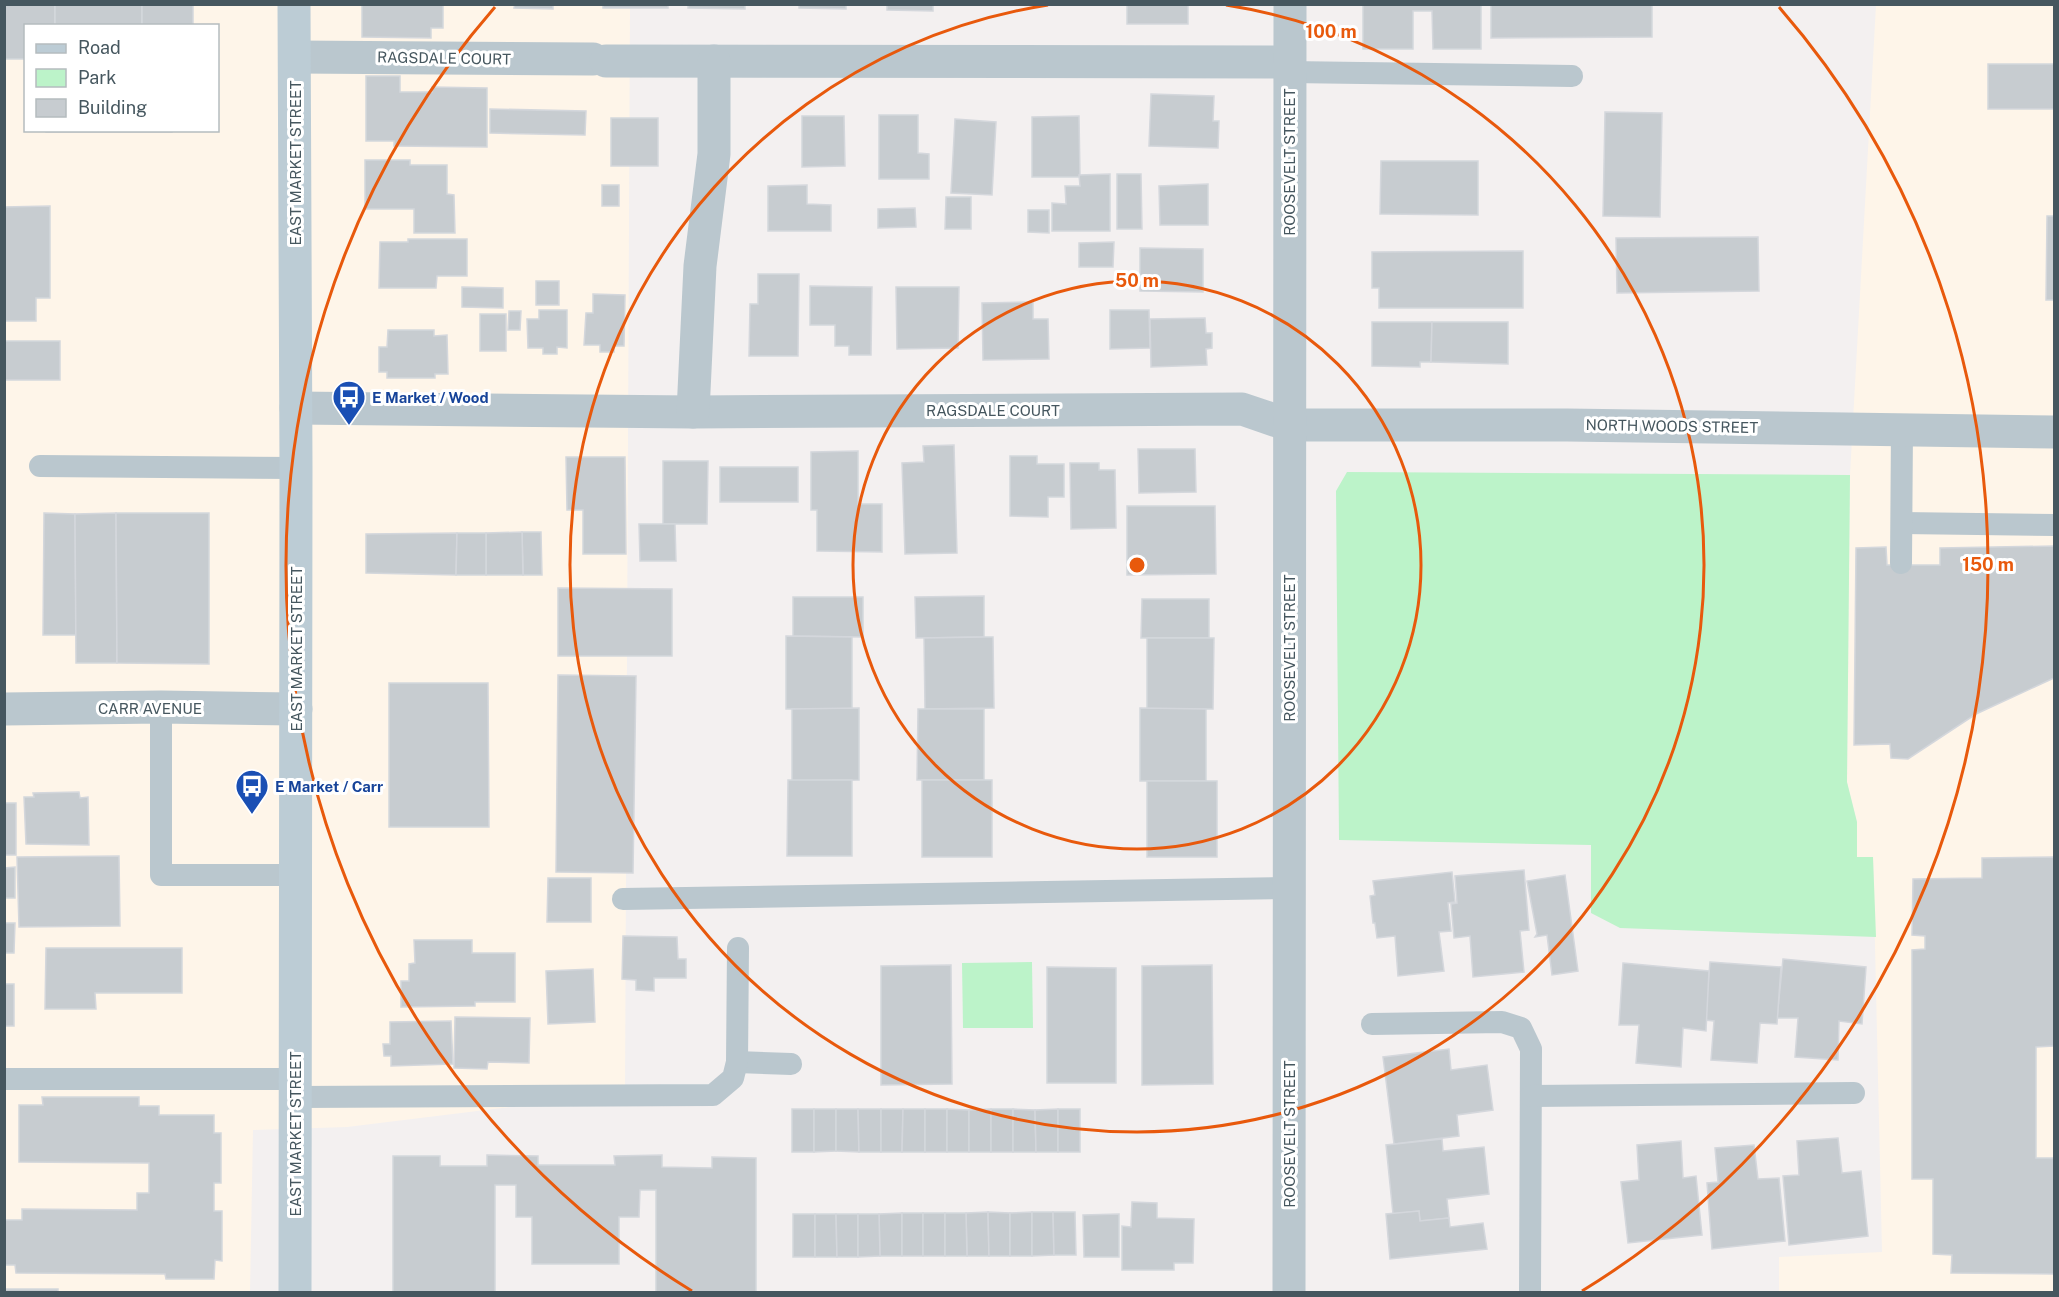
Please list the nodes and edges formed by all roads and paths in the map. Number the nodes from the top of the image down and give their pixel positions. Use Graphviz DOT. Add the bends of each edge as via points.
graph roads {
  1 [pos="294,4"];
  2 [pos="1290,4"];
  3 [pos="295,57"];
  4 [pos="714,61"];
  5 [pos="1289,67"];
  6 [pos="1572,76"];
  7 [pos="296,408"];
  8 [pos="693,412"];
  9 [pos="1289,425"];
  10 [pos="1902,429"];
  11 [pos="2055,432"];
  12 [pos="40,466"];
  13 [pos="296,468"];
  14 [pos="1902,523"];
  15 [pos="2055,525"];
  16 [pos="1901,563"];
  17 [pos="161,707"];
  18 [pos="4,709"];
  19 [pos="296,709"];
  20 [pos="295,875"];
  21 [pos="1289,888"];
  22 [pos="622,899"];
  23 [pos="738,948"];
  24 [pos="1372,1024"];
  25 [pos="737,1062"];
  26 [pos="791,1064"];
  27 [pos="4,1079"];
  28 [pos="295,1088"];
  29 [pos="1854,1093"];
  30 [pos="1531,1096"];
  31 [pos="295,1293"];
  32 [pos="1289,1293"];
  33 [pos="1530,1293"];
  1 -- 3 [label="main road, EAST MARKET STREET"];
  2 -- 5 [label="street, ROOSEVELT STREET"];
  3 -- 4 [label="street, RAGSDALE COURT"];
  3 -- 7 [label="main road, EAST MARKET STREET"];
  4 -- 5 [label="street, RAGSDALE COURT"];
  4 -- 8 [label="street" via="714,154 700,266"];
  5 -- 6 [label="lane"];
  5 -- 9 [label="street, ROOSEVELT STREET"];
  7 -- 8 [label="street, RAGSDALE COURT"];
  7 -- 13 [label="main road, EAST MARKET STREET"];
  8 -- 9 [label="street, RAGSDALE COURT" via="1242,408"];
  9 -- 10 [label="street, NORTH WOODS STREET"];
  9 -- 21 [label="street, ROOSEVELT STREET"];
  10 -- 11 [label="street, NORTH WOODS STREET"];
  10 -- 14 [label="lane"];
  12 -- 13 [label="lane"];
  13 -- 19 [label="main road, EAST MARKET STREET"];
  14 -- 15 [label="lane"];
  14 -- 16 [label="lane"];
  17 -- 18 [label="street, CARR AVENUE"];
  17 -- 19 [label="street, CARR AVENUE"];
  17 -- 20 [label="lane" via="161,874"];
  19 -- 20 [label="main road, EAST MARKET STREET"];
  20 -- 28 [label="main road, EAST MARKET STREET"];
  21 -- 22 [label="lane"];
  21 -- 32 [label="street, ROOSEVELT STREET"];
  23 -- 25 [label="lane"];
  24 -- 30 [label="lane" via="1502,1022 1521,1028 1531,1049"];
  25 -- 26 [label="lane"];
  25 -- 28 [label="lane" via="733,1078 712,1095"];
  27 -- 28 [label="lane"];
  28 -- 31 [label="main road, EAST MARKET STREET"];
  29 -- 30 [label="lane"];
  30 -- 33 [label="lane"];
}
